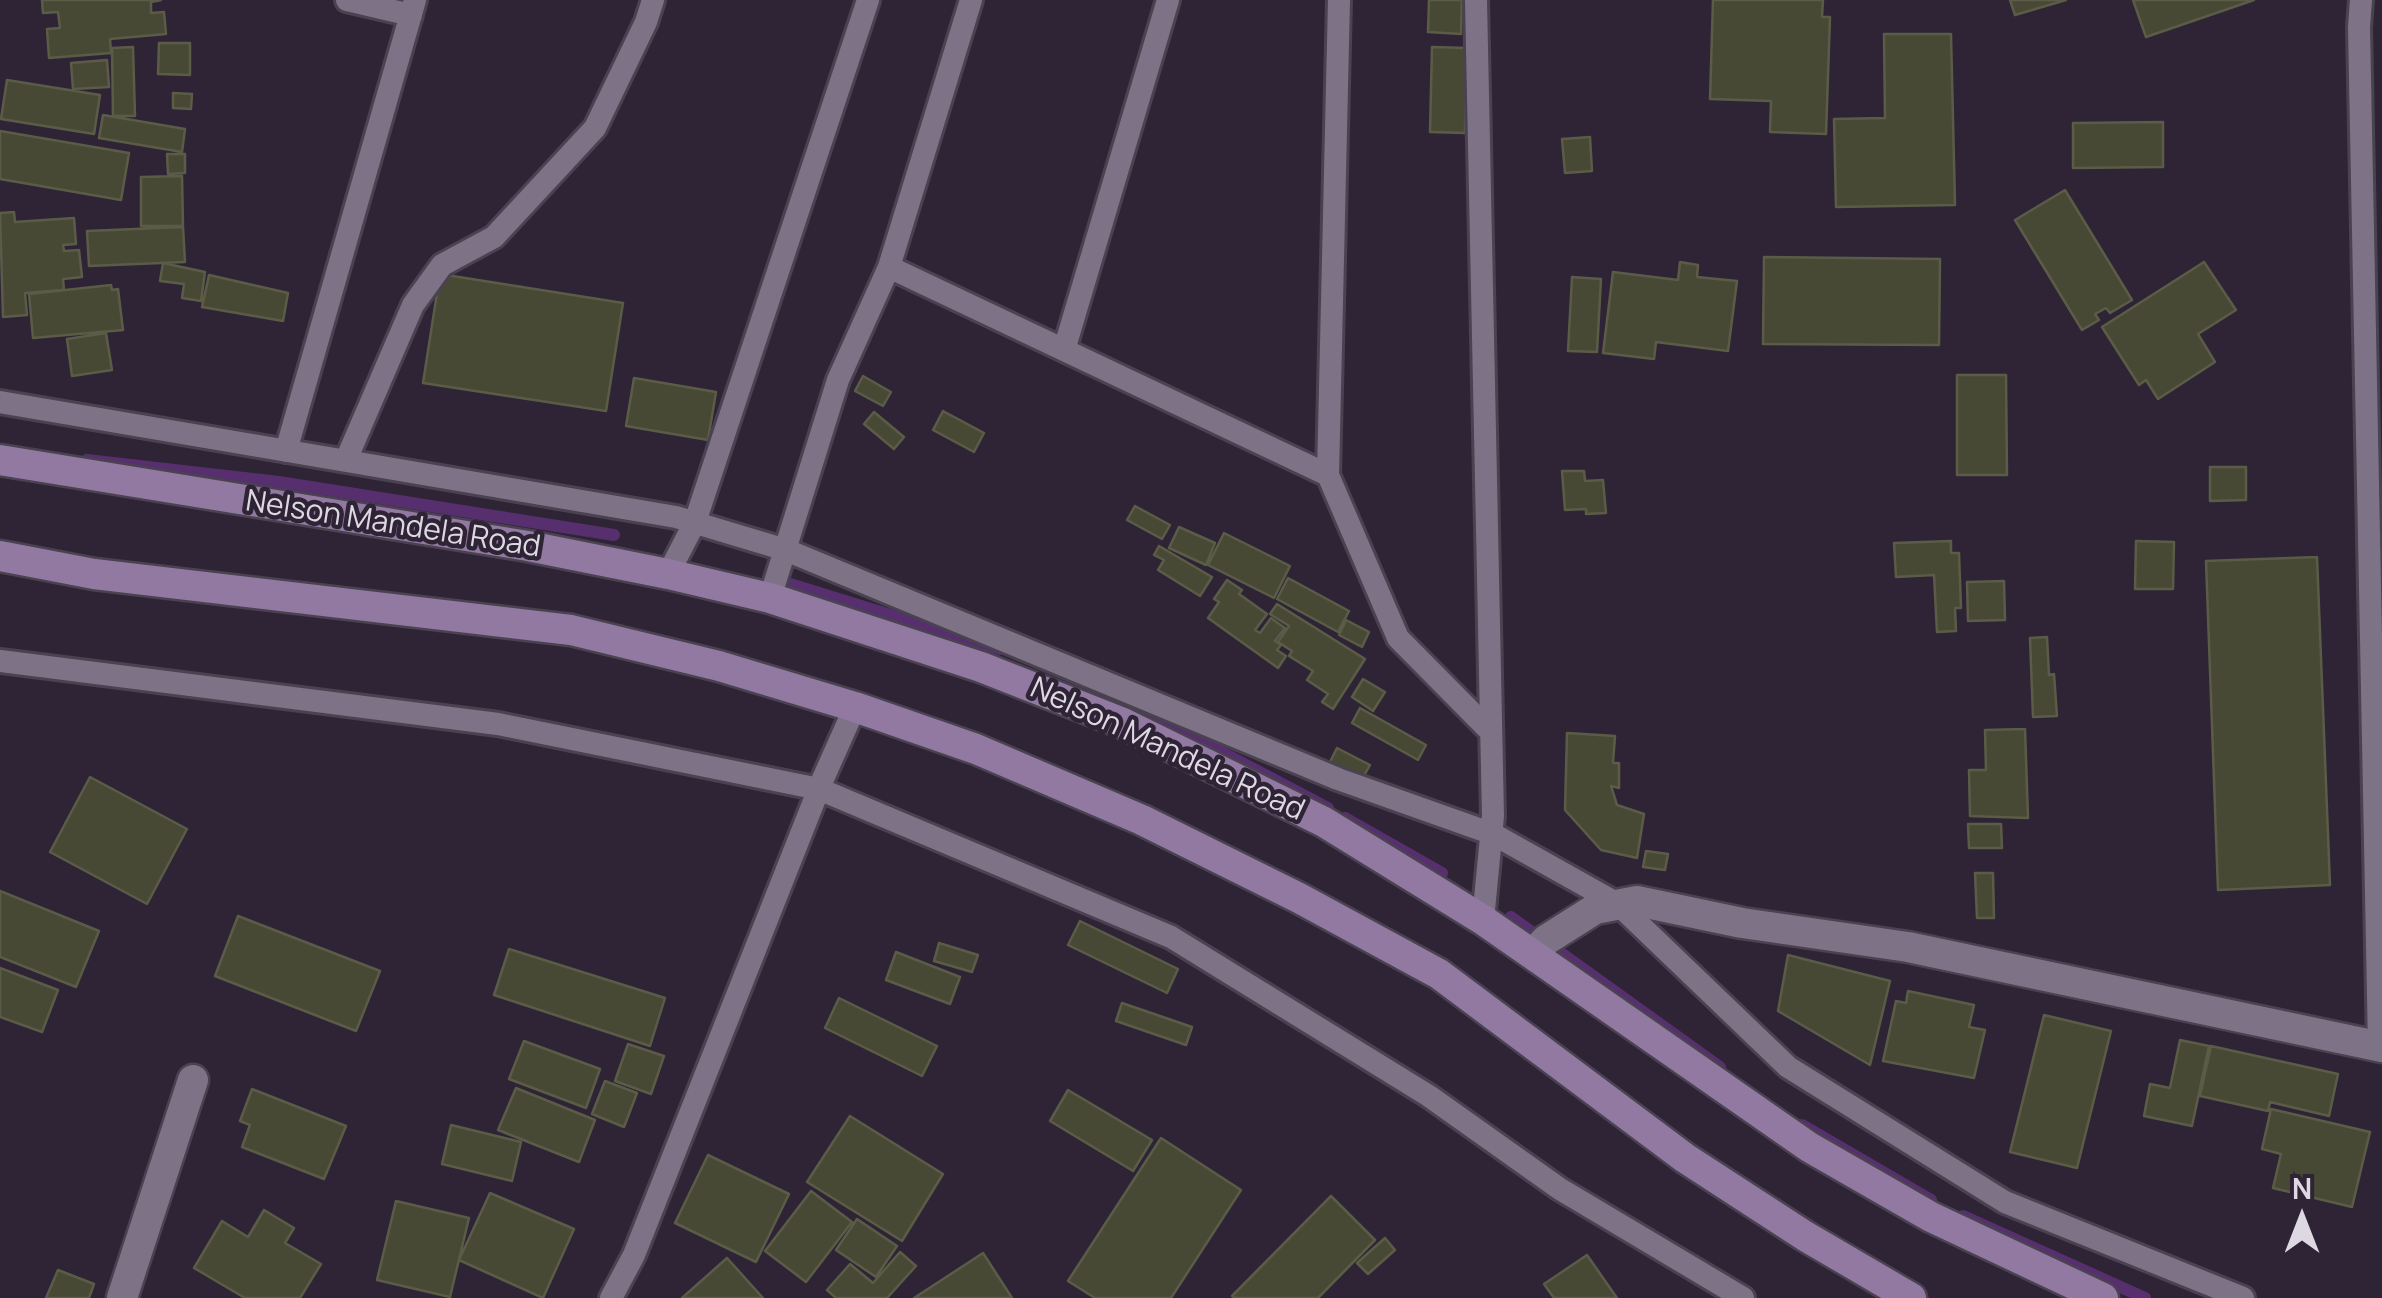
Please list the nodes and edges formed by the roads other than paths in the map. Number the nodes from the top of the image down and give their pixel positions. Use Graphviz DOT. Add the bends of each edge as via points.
graph roads {
  1 [pos="346,0"];
  2 [pos="653,0"];
  3 [pos="868,0"];
  4 [pos="971,0"];
  5 [pos="1168,0"];
  6 [pos="1339,0"];
  7 [pos="1476,0"];
  8 [pos="2361,0"];
  9 [pos="413,8"];
  10 [pos="2359,26"];
  11 [pos="2382,34"];
  12 [pos="889,267"];
  13 [pos="1064,350"];
  14 [pos="0,402"];
  15 [pos="286,451"];
  16 [pos="0,460"];
  17 [pos="346,460"];
  18 [pos="1328,475"];
  19 [pos="695,522"];
  20 [pos="786,550"];
  21 [pos="0,556"];
  22 [pos="668,574"];
  23 [pos="770,598"];
  24 [pos="0,660"];
  25 [pos="855,707"];
  26 [pos="1490,731"];
  27 [pos="819,789"];
  28 [pos="1492,834"];
  29 [pos="1618,904"];
  30 [pos="1483,920"];
  31 [pos="1533,954"];
  32 [pos="2381,1047"];
  33 [pos="193,1080"];
  34 [pos="122,1298"];
  35 [pos="611,1298"];
  36 [pos="1743,1298"];
  37 [pos="1911,1298"];
  38 [pos="2103,1298"];
  39 [pos="2243,1298"];
  1 -- 9 [label="lane"];
  2 -- 17 [label="lane" via="595,128 494,237 442,264 413,305"];
  3 -- 19 [label="lane"];
  4 -- 12 [label="lane"];
  5 -- 13 [label="lane"];
  6 -- 18 [label="lane"];
  7 -- 26 [label="lane"];
  8 -- 10 [label="lane"];
  9 -- 15 [label="lane"];
  10 -- 11 [label="lane"];
  10 -- 32 [label="lane"];
  12 -- 13 [label="lane"];
  12 -- 20 [label="lane" via="838,380"];
  13 -- 18 [label="lane"];
  14 -- 15 [label="lane"];
  15 -- 17 [label="lane"];
  16 -- 22 [label="main road, Nelson Mandela Road"];
  17 -- 19 [label="lane"];
  18 -- 26 [label="lane" via="1398,638"];
  19 -- 20 [label="lane"];
  19 -- 22 [label="lane"];
  20 -- 23 [label="lane"];
  20 -- 28 [label="lane" via="1338,779"];
  21 -- 25 [label="main road" via="94,574 571,630"];
  22 -- 23 [label="main road, Nelson Mandela Road"];
  23 -- 30 [label="main road, Nelson Mandela Road" via="981,667 1123,723 1324,822"];
  24 -- 27 [label="lane" via="498,724"];
  25 -- 27 [label="lane"];
  25 -- 37 [label="main road" via="976,749 1142,820 1439,974 1685,1158"];
  26 -- 28 [label="lane"];
  27 -- 35 [label="lane" via="634,1255"];
  27 -- 36 [label="lane" via="1171,937 1429,1096 1560,1189"];
  28 -- 29 [label="lane"];
  28 -- 30 [label="lane"];
  29 -- 31 [label="street" via="1595,909"];
  29 -- 32 [label="street" via="1636,901 1742,924 1908,947"];
  29 -- 39 [label="lane" via="1788,1067 2005,1202"];
  30 -- 31 [label="main road, Nelson Mandela Road"];
  31 -- 38 [label="main road, Nelson Mandela Road" via="1809,1146 1931,1216"];
  33 -- 34 [label="street"];
}
